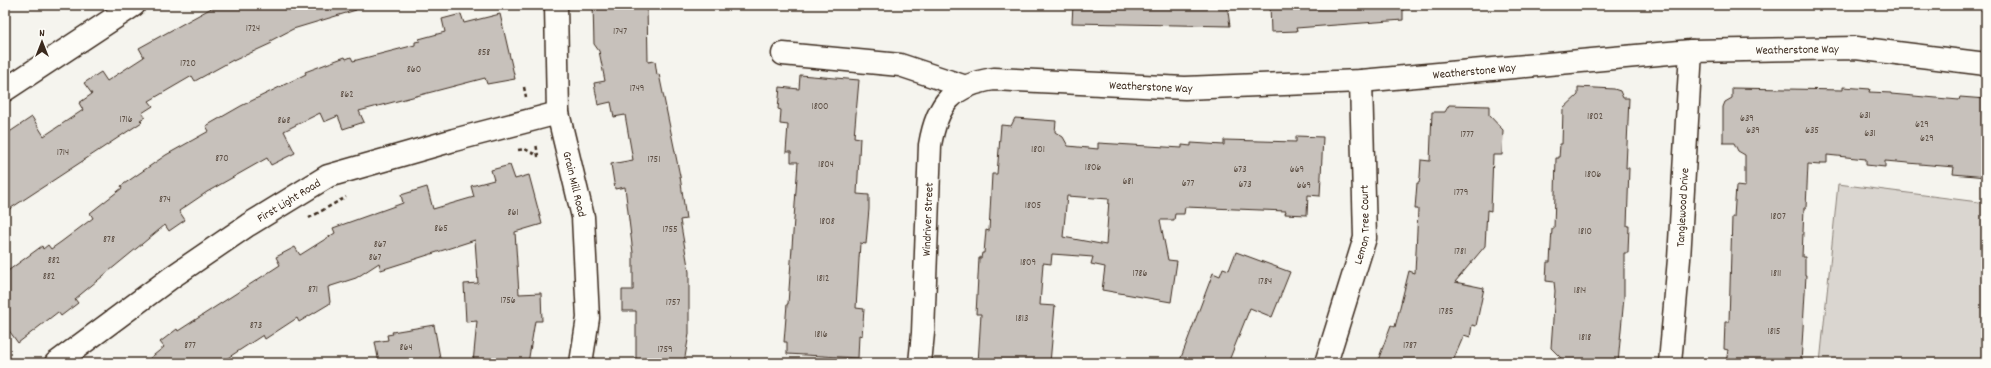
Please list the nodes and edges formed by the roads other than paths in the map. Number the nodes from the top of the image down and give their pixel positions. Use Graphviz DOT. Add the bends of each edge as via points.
graph roads {
  1 [pos="134,5"];
  2 [pos="556,5"];
  3 [pos="1691,51"];
  4 [pos="783,54"];
  5 [pos="1986,64"];
  6 [pos="1361,82"];
  7 [pos="963,86"];
  8 [pos="5,90"];
  9 [pos="558,113"];
  10 [pos="56,363"];
  11 [pos="581,363"];
  12 [pos="920,363"];
  13 [pos="1326,363"];
  14 [pos="1670,363"];
  1 -- 8 [label="street"];
  2 -- 9 [label="street, Grain Mill Road"];
  3 -- 5 [label="street, Weatherstone Way" via="1856,48"];
  3 -- 6 [label="street, Weatherstone Way"];
  3 -- 14 [label="street, Tanglewood Drive"];
  4 -- 7 [label="street" via="900,65"];
  6 -- 7 [label="street, Weatherstone Way" via="1186,88 994,79"];
  6 -- 13 [label="street, Lemon Tree Court" via="1365,238"];
  7 -- 12 [label="street, Windriver Street" via="944,105 936,119 930,145"];
  9 -- 10 [label="street, First Light Road" via="328,176 241,229"];
  9 -- 11 [label="street, Grain Mill Road" via="582,217 588,318"];
}
